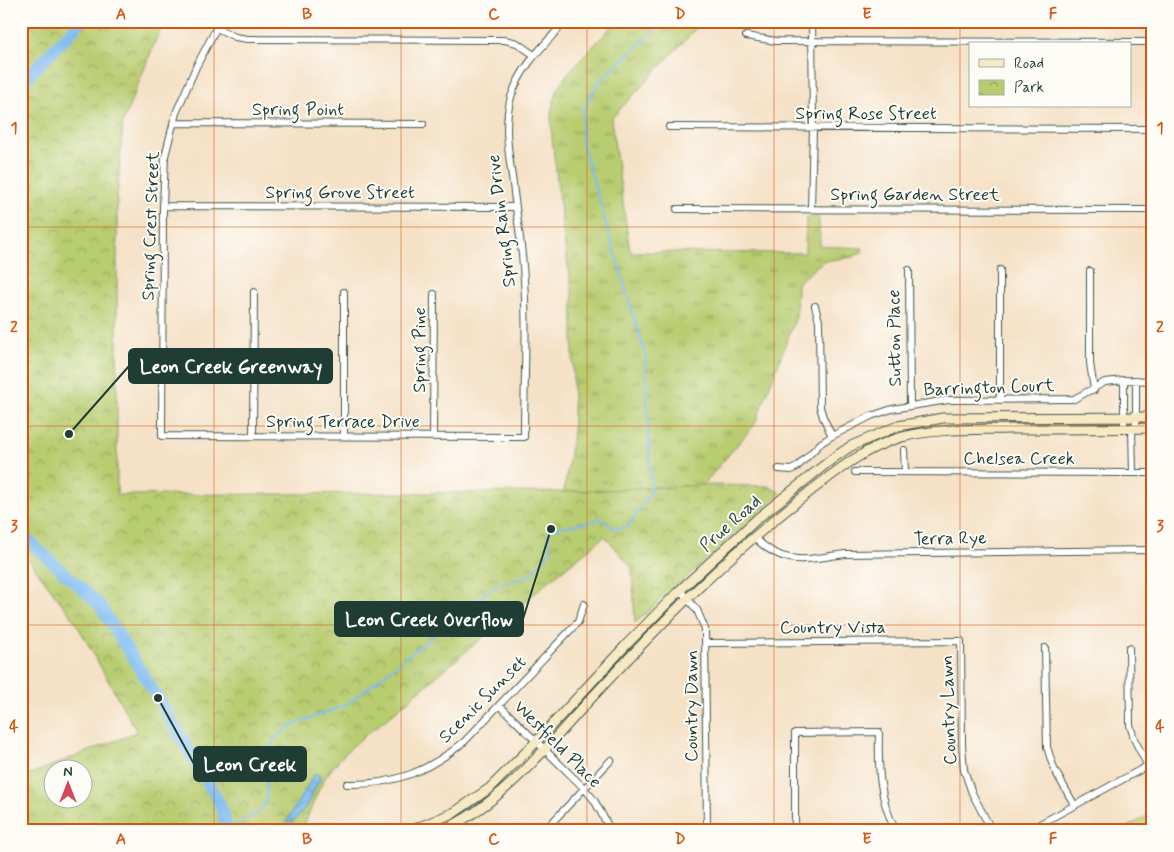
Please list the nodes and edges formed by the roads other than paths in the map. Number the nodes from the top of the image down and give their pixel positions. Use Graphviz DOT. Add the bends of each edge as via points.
graph roads {
  1 [pos="220,21"];
  2 [pos="566,21"];
  3 [pos="812,21"];
  4 [pos="217,28"];
  5 [pos="746,36"];
  6 [pos="812,42"];
  7 [pos="1153,42"];
  8 [pos="534,55"];
  9 [pos="173,123"];
  10 [pos="423,124"];
  11 [pos="669,126"];
  12 [pos="813,127"];
  13 [pos="1153,129"];
  14 [pos="163,206"];
  15 [pos="516,207"];
  16 [pos="677,209"];
  17 [pos="811,209"];
  18 [pos="1153,210"];
  19 [pos="908,270"];
  20 [pos="1000,270"];
  21 [pos="1090,271"];
  22 [pos="254,292"];
  23 [pos="344,292"];
  24 [pos="434,294"];
  25 [pos="815,306"];
  26 [pos="1124,380"];
  27 [pos="1136,380"];
  28 [pos="1153,381"];
  29 [pos="1094,390"];
  30 [pos="1124,399"];
  31 [pos="1136,399"];
  32 [pos="1000,400"];
  33 [pos="910,405"];
  34 [pos="1124,417"];
  35 [pos="1136,417"];
  36 [pos="1153,417"];
  37 [pos="943,418"];
  38 [pos="1153,428"];
  39 [pos="1130,429"];
  40 [pos="944,430"];
  41 [pos="162,436"];
  42 [pos="253,436"];
  43 [pos="344,436"];
  44 [pos="433,436"];
  45 [pos="832,436"];
  46 [pos="524,437"];
  47 [pos="904,450"];
  48 [pos="779,469"];
  49 [pos="855,472"];
  50 [pos="905,472"];
  51 [pos="1133,473"];
  52 [pos="1153,473"];
  53 [pos="754,537"];
  54 [pos="1153,550"];
  55 [pos="680,590"];
  56 [pos="688,598"];
  57 [pos="584,604"];
  58 [pos="961,641"];
  59 [pos="706,643"];
  60 [pos="1046,648"];
  61 [pos="1129,648"];
  62 [pos="498,706"];
  63 [pos="536,742"];
  64 [pos="544,750"];
  65 [pos="611,760"];
  66 [pos="1150,765"];
  67 [pos="348,784"];
  68 [pos="584,788"];
  69 [pos="1074,806"];
  70 [pos="410,831"];
  71 [pos="441,831"];
  72 [pos="544,831"];
  73 [pos="610,831"];
  74 [pos="707,831"];
  75 [pos="796,831"];
  76 [pos="896,831"];
  77 [pos="992,831"];
  78 [pos="1027,831"];
  1 -- 4 [label="street, Spring Crest Street"];
  2 -- 8 [label="street, Spring Rain Drive"];
  3 -- 6 [label="street"];
  4 -- 8 [label="street" via="248,39 505,40 517,43"];
  4 -- 9 [label="street, Spring Crest Street"];
  5 -- 6 [label="street"];
  6 -- 7 [label="street"];
  6 -- 12 [label="street"];
  8 -- 15 [label="street, Spring Rain Drive" via="520,76 508,110 506,135"];
  9 -- 10 [label="street, Spring Point"];
  9 -- 14 [label="street, Spring Crest Street" via="165,156"];
  11 -- 12 [label="street, Spring Rose Street"];
  12 -- 13 [label="street, Spring Rose Street"];
  12 -- 17 [label="street"];
  14 -- 15 [label="street, Spring Grove Street"];
  14 -- 41 [label="street, Spring Crest Street"];
  15 -- 46 [label="street, Spring Rain Drive" via="525,294"];
  16 -- 17 [label="street, Spring Garden Street"];
  17 -- 18 [label="street, Spring Garden Street"];
  19 -- 33 [label="street, Sutton Place"];
  20 -- 32 [label="street"];
  21 -- 29 [label="street" via="1090,364"];
  22 -- 42 [label="street"];
  23 -- 43 [label="street"];
  24 -- 44 [label="street, Spring Pine"];
  25 -- 45 [label="street" via="819,321 820,407"];
  26 -- 27 [label="street, Barrington Court"];
  26 -- 29 [label="street, Barrington Court" via="1105,382"];
  26 -- 30 [label="street"];
  27 -- 28 [label="street, Barrington Court"];
  27 -- 31 [label="street"];
  29 -- 32 [label="street, Barrington Court" via="1074,399"];
  30 -- 31 [label="street"];
  30 -- 34 [label="street"];
  31 -- 35 [label="street"];
  32 -- 33 [label="street, Barrington Court" via="948,400"];
  33 -- 45 [label="street, Barrington Court" via="871,416"];
  34 -- 35 [label="main road, Prue Road"];
  34 -- 37 [label="main road, Prue Road"];
  34 -- 39 [label="street"];
  35 -- 36 [label="main road, Prue Road"];
  35 -- 39 [label="street"];
  37 -- 40 [label="main road"];
  37 -- 55 [label="main road, Prue Road" via="898,426 851,446 758,518"];
  38 -- 39 [label="main road, Prue Road"];
  39 -- 40 [label="main road, Prue Road"];
  39 -- 51 [label="street"];
  40 -- 53 [label="main road, Prue Road" via="902,437 856,456"];
  41 -- 42 [label="street, Spring Terrace Drive"];
  42 -- 43 [label="street, Spring Terrace Drive"];
  43 -- 44 [label="street, Spring Terrace Drive"];
  44 -- 46 [label="street, Spring Terrace Drive"];
  45 -- 48 [label="street, Barrington Court" via="797,467"];
  47 -- 50 [label="street"];
  49 -- 50 [label="street, Chelsea Creek"];
  50 -- 51 [label="street, Chelsea Creek"];
  51 -- 52 [label="street, Chelsea Creek"];
  53 -- 54 [label="street, Terra Rye" via="779,556 795,559 845,554"];
  53 -- 56 [label="main road, Prue Road"];
  55 -- 56 [label="street, Country Dawn"];
  55 -- 63 [label="main road, Prue Road"];
  56 -- 59 [label="street, Country Dawn" via="703,621"];
  56 -- 64 [label="main road, Prue Road"];
  57 -- 62 [label="street, Scenic Sunset" via="578,622"];
  58 -- 59 [label="street, Country Vista"];
  58 -- 77 [label="street, Country Lawn" via="964,770"];
  59 -- 74 [label="street, Country Dawn"];
  60 -- 69 [label="street" via="1047,747"];
  61 -- 66 [label="street" via="1130,725"];
  62 -- 63 [label="street, Westfield Place"];
  62 -- 67 [label="street, Scenic Sunset" via="465,741 424,770 383,782"];
  63 -- 64 [label="street, Westfield Place"];
  63 -- 70 [label="main road, Prue Road" via="496,783 473,801 448,816"];
  64 -- 68 [label="street, Westfield Place"];
  64 -- 71 [label="main road, Prue Road" via="498,796"];
  65 -- 68 [label="street"];
  66 -- 69 [label="street"];
  68 -- 72 [label="street"];
  68 -- 73 [label="street, Westfield Place"];
  69 -- 78 [label="street"];
  75 -- 76 [label="street" via="795,733 879,732 881,789"];
}
